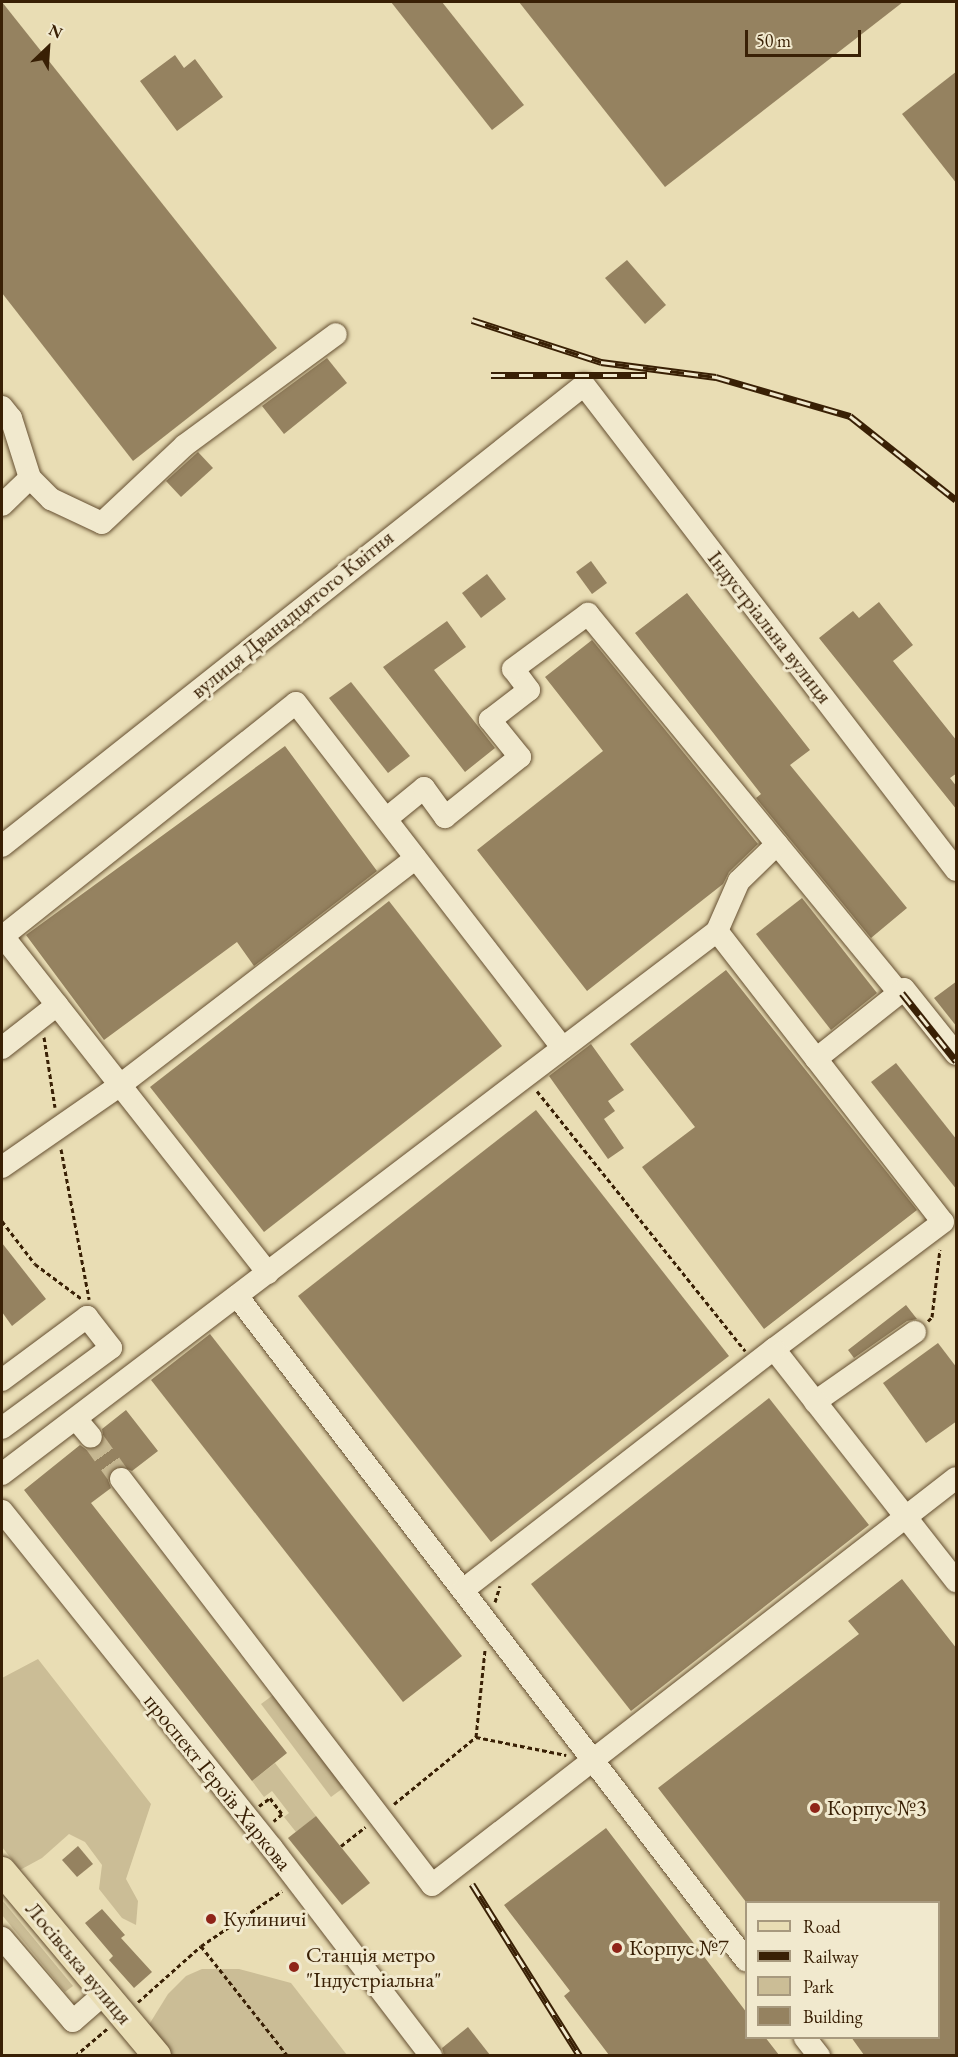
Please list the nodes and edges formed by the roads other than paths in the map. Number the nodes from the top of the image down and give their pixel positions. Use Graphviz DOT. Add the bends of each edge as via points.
graph roads {
  1 [pos="336,334"];
  2 [pos="584,385"];
  3 [pos="2,407"];
  4 [pos="30,478"];
  5 [pos="2,505"];
  6 [pos="386,819"];
  7 [pos="777,844"];
  8 [pos="2,846"];
  9 [pos="416,858"];
  10 [pos="957,870"];
  11 [pos="717,931"];
  12 [pos="899,993"];
  13 [pos="57,1005"];
  14 [pos="2,1048"];
  15 [pos="563,1048"];
  16 [pos="957,1054"];
  17 [pos="816,1059"];
  18 [pos="119,1086"];
  19 [pos="2,1167"];
  20 [pos="267,1273"];
  21 [pos="237,1296"];
  22 [pos="915,1332"];
  23 [pos="774,1349"];
  24 [pos="2,1380"];
  25 [pos="815,1402"];
  26 [pos="76,1419"];
  27 [pos="2,1425"];
  28 [pos="91,1437"];
  29 [pos="2,1474"];
  30 [pos="957,1478"];
  31 [pos="121,1479"];
  32 [pos="2,1511"];
  33 [pos="907,1518"];
  34 [pos="957,1581"];
  35 [pos="463,1590"];
  36 [pos="595,1761"];
  37 [pos="2,1871"];
  38 [pos="2,1938"];
  39 [pos="745,1957"];
  40 [pos="104,1994"];
  41 [pos="807,2039"];
  42 [pos="157,2055"];
  43 [pos="431,2055"];
  44 [pos="819,2055"];
  1 -- 4 [label="street" via="185,445 102,523 51,499"];
  2 -- 8 [label="street, вулиця Дванадцятого Квітня"];
  2 -- 10 [label="street, Індустріальна вулиця"];
  3 -- 4 [label="street" via="10,418"];
  4 -- 5 [label="street"];
  6 -- 7 [label="street" via="424,788 445,817 520,757 490,720 529,690 513,669 588,614"];
  6 -- 9 [label="street"];
  6 -- 13 [label="street" via="296,703 3,936"];
  7 -- 11 [label="street" via="739,881"];
  7 -- 12 [label="street"];
  9 -- 15 [label="street"];
  9 -- 18 [label="street"];
  11 -- 15 [label="street"];
  11 -- 17 [label="street"];
  12 -- 16 [label="street" via="904,989"];
  12 -- 17 [label="street"];
  13 -- 14 [label="street"];
  13 -- 18 [label="street"];
  15 -- 20 [label="street"];
  17 -- 23 [label="street" via="943,1222"];
  18 -- 19 [label="street"];
  18 -- 20 [label="street"];
  20 -- 21 [label="street"];
  21 -- 26 [label="street"];
  21 -- 35 [label="street"];
  22 -- 25 [label="street"];
  23 -- 25 [label="street"];
  23 -- 35 [label="street"];
  24 -- 27 [label="street" via="87,1317 111,1348"];
  25 -- 33 [label="street"];
  26 -- 28 [label="street"];
  26 -- 29 [label="street"];
  30 -- 33 [label="street"];
  31 -- 36 [label="street" via="432,1885"];
  32 -- 43 [label="street, проспект Героїв Харкова"];
  33 -- 34 [label="street"];
  33 -- 36 [label="street"];
  35 -- 36 [label="street"];
  36 -- 39 [label="street"];
  37 -- 40 [label="main road, Лосівська вулиця"];
  38 -- 40 [label="street" via="73,2021"];
  40 -- 42 [label="main road, Лосівська вулиця"];
  41 -- 44 [label="street"];
}
